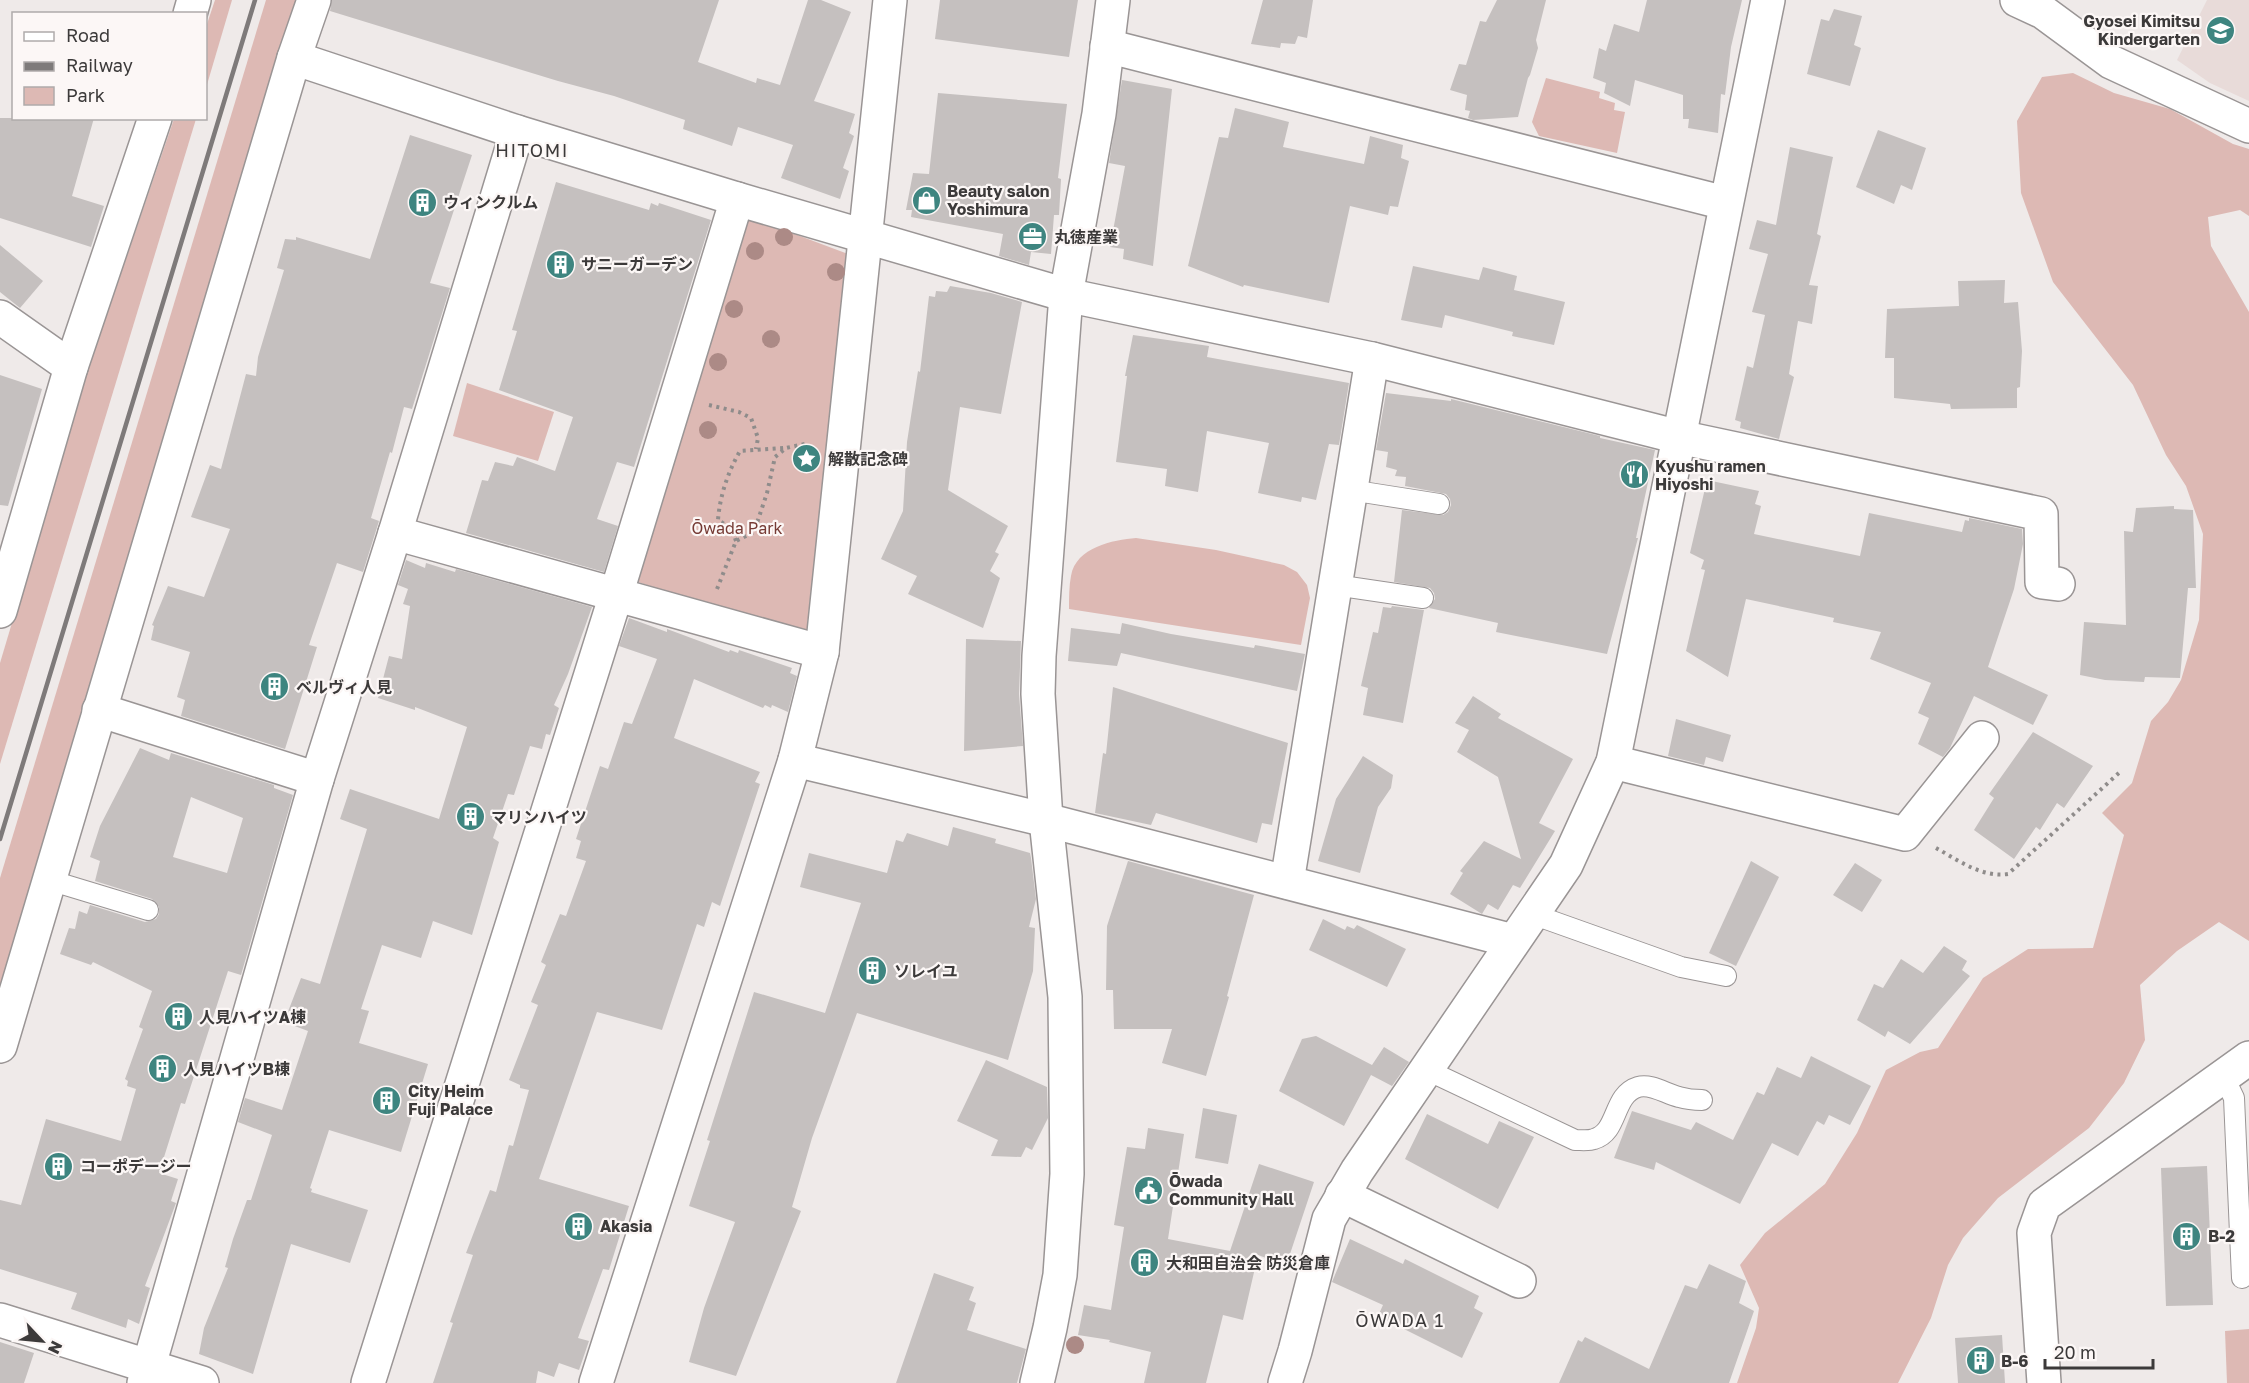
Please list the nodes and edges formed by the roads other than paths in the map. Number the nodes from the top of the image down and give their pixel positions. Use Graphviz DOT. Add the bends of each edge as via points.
graph roads {
  1 [pos="314,0"];
  2 [pos="890,0"];
  3 [pos="1113,0"];
  4 [pos="1768,0"];
  5 [pos="2018,0"];
  6 [pos="1107,46"];
  7 [pos="294,58"];
  8 [pos="154,120"];
  9 [pos="2249,126"];
  10 [pos="517,132"];
  11 [pos="737,199"];
  12 [pos="1725,203"];
  13 [pos="866,237"];
  14 [pos="1066,295"];
  15 [pos="0,317"];
  16 [pos="1372,359"];
  17 [pos="71,368"];
  18 [pos="1679,437"];
  19 [pos="1350,490"];
  20 [pos="1439,504"];
  21 [pos="395,533"];
  22 [pos="2058,584"];
  23 [pos="1335,585"];
  24 [pos="616,595"];
  25 [pos="1423,598"];
  26 [pos="0,611"];
  27 [pos="822,652"];
  28 [pos="99,710"];
  29 [pos="1982,738"];
  30 [pos="795,760"];
  31 [pos="1613,762"];
  32 [pos="317,779"];
  33 [pos="1046,820"];
  34 [pos="49,880"];
  35 [pos="1287,882"];
  36 [pos="147,910"];
  37 [pos="1532,914"];
  38 [pos="1513,941"];
  39 [pos="1726,976"];
  40 [pos="0,1046"];
  41 [pos="2236,1068"];
  42 [pos="1427,1070"];
  43 [pos="1702,1100"];
  44 [pos="1342,1195"];
  45 [pos="2242,1278"];
  46 [pos="1519,1281"];
  47 [pos="0,1320"];
  48 [pos="146,1375"];
  49 [pos="202,1383"];
  50 [pos="368,1383"];
  51 [pos="596,1383"];
  52 [pos="1037,1383"];
  53 [pos="1285,1383"];
  54 [pos="2044,1383"];
  1 -- 7 [label="street"];
  2 -- 13 [label="street"];
  3 -- 6 [label="street"];
  4 -- 12 [label="street"];
  5 -- 9 [label="street" via="2043,12 2111,62"];
  6 -- 12 [label="street"];
  6 -- 14 [label="street" via="1099,114"];
  7 -- 10 [label="street"];
  7 -- 28 [label="street"];
  8 -- 17 [label="street"];
  10 -- 11 [label="street"];
  10 -- 21 [label="street"];
  11 -- 13 [label="street"];
  11 -- 24 [label="street"];
  12 -- 18 [label="street"];
  13 -- 14 [label="street"];
  13 -- 27 [label="street"];
  14 -- 16 [label="street"];
  14 -- 33 [label="street" via="1039,656"];
  15 -- 17 [label="street"];
  16 -- 18 [label="street"];
  16 -- 19 [label="street"];
  17 -- 26 [label="street"];
  18 -- 22 [label="street" via="2041,514 2042,582"];
  18 -- 31 [label="street"];
  19 -- 20 [label="lane"];
  19 -- 23 [label="street"];
  21 -- 24 [label="street"];
  21 -- 32 [label="street"];
  23 -- 25 [label="lane"];
  23 -- 35 [label="street"];
  24 -- 27 [label="street"];
  24 -- 50 [label="street"];
  27 -- 30 [label="street"];
  28 -- 32 [label="street"];
  28 -- 34 [label="street"];
  29 -- 31 [label="street" via="1905,834"];
  30 -- 33 [label="street"];
  30 -- 51 [label="street"];
  31 -- 37 [label="street" via="1566,865"];
  32 -- 48 [label="street"];
  33 -- 35 [label="street"];
  33 -- 52 [label="street" via="1065,997 1067,1174 1060,1275"];
  34 -- 36 [label="lane"];
  34 -- 40 [label="street"];
  35 -- 38 [label="street"];
  37 -- 38 [label="street"];
  37 -- 39 [label="lane" via="1681,967"];
  38 -- 42 [label="street"];
  41 -- 45 [label="lane"];
  41 -- 54 [label="street" via="2044,1204 2034,1233"];
  42 -- 43 [label="lane" via="1575,1140 1593,1140 1604,1135 1621,1100 1639,1086"];
  42 -- 44 [label="street"];
  44 -- 46 [label="street"];
  44 -- 53 [label="street" via="1321,1243"];
  47 -- 48 [label="street"];
  48 -- 49 [label="street"];
}
